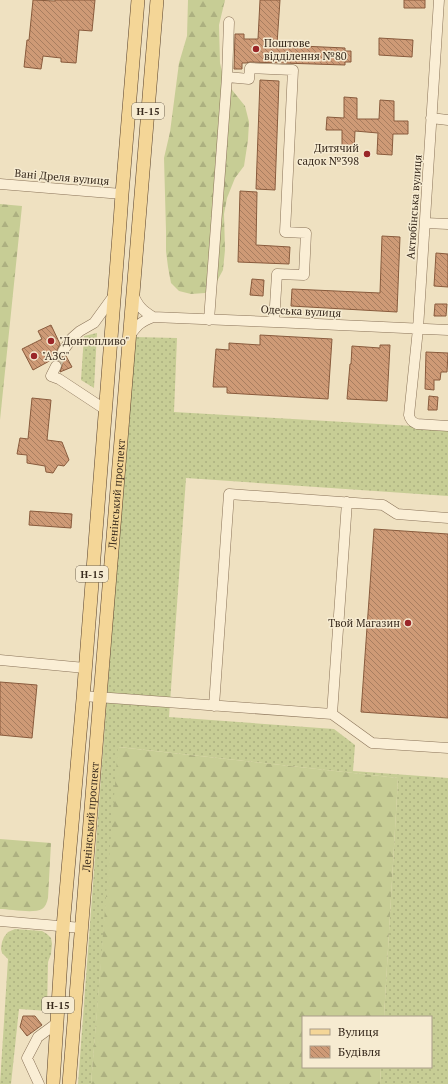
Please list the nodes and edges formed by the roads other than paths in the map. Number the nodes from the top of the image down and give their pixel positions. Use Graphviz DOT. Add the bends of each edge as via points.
graph roads {
  1 [pos="138,0"];
  2 [pos="157,0"];
  3 [pos="439,0"];
  4 [pos="443,21"];
  5 [pos="229,22"];
  6 [pos="227,77"];
  7 [pos="431,118"];
  8 [pos="448,120"];
  9 [pos="0,184"];
  10 [pos="122,194"];
  11 [pos="120,222"];
  12 [pos="139,223"];
  13 [pos="425,223"];
  14 [pos="448,224"];
  15 [pos="115,294"];
  16 [pos="133,294"];
  17 [pos="153,317"];
  18 [pos="210,320"];
  19 [pos="274,322"];
  20 [pos="418,329"];
  21 [pos="448,330"];
  22 [pos="130,335"];
  23 [pos="64,351"];
  24 [pos="56,366"];
  25 [pos="106,410"];
  26 [pos="448,426"];
  27 [pos="347,502"];
  28 [pos="448,518"];
  29 [pos="0,660"];
  30 [pos="85,668"];
  31 [pos="83,696"];
  32 [pos="100,697"];
  33 [pos="214,706"];
  34 [pos="332,714"];
  35 [pos="448,748"];
  36 [pos="0,922"];
  37 [pos="63,927"];
  38 [pos="82,928"];
  39 [pos="57,1023"];
  40 [pos="38,1084"];
  41 [pos="53,1084"];
  42 [pos="69,1084"];
  1 -- 10 [label="main road, Ленінський проспект / Н-15"];
  2 -- 12 [label="main road, Ленінський проспект / Н-15"];
  3 -- 4 [label="street, Актюбінська вулиця"];
  4 -- 7 [label="street, Актюбінська вулиця"];
  5 -- 6 [label="street"];
  6 -- 18 [label="street"];
  6 -- 19 [label="street" via="249,78 250,68 293,70 285,232 306,233 304,276 277,274"];
  7 -- 8 [label="street"];
  7 -- 13 [label="street, Актюбінська вулиця"];
  9 -- 10 [label="street, Вані Дреля вулиця"];
  10 -- 11 [label="main road, Ленінський проспект / Н-15"];
  11 -- 12 [label="main road"];
  11 -- 15 [label="main road, Ленінський проспект / Н-15"];
  12 -- 16 [label="main road, Ленінський проспект / Н-15"];
  13 -- 14 [label="street"];
  13 -- 20 [label="street, Актюбінська вулиця"];
  15 -- 23 [label="street" via="94,323 72,338"];
  15 -- 25 [label="main road, Ленінський проспект / Н-15"];
  16 -- 17 [label="street" via="144,312"];
  16 -- 22 [label="main road, Ленінський проспект / Н-15"];
  17 -- 18 [label="street, Одеська вулиця"];
  17 -- 22 [label="street" via="138,324"];
  18 -- 19 [label="street, Одеська вулиця"];
  19 -- 20 [label="street, Одеська вулиця"];
  20 -- 21 [label="street, Одеська вулиця"];
  20 -- 26 [label="street, Актюбінська вулиця" via="410,419 417,424"];
  22 -- 32 [label="main road, Ленінський проспект / Н-15"];
  24 -- 25 [label="street" via="51,376"];
  25 -- 30 [label="main road, Ленінський проспект / Н-15"];
  27 -- 28 [label="street" via="383,505 397,514"];
  27 -- 33 [label="street" via="229,494"];
  27 -- 34 [label="street"];
  29 -- 30 [label="street"];
  30 -- 31 [label="main road, Ленінський проспект / Н-15"];
  31 -- 32 [label="street"];
  31 -- 37 [label="main road, Ленінський проспект / Н-15"];
  32 -- 33 [label="street"];
  32 -- 38 [label="main road, Ленінський проспект / Н-15"];
  33 -- 34 [label="street"];
  34 -- 35 [label="street" via="372,743"];
  36 -- 37 [label="street"];
  37 -- 38 [label="street"];
  37 -- 39 [label="main road, Ленінський проспект / Н-15"];
  38 -- 42 [label="main road, Ленінський проспект / Н-15"];
  39 -- 40 [label="street" via="38,1037 27,1058"];
  39 -- 41 [label="main road, Ленінський проспект / Н-15"];
}
